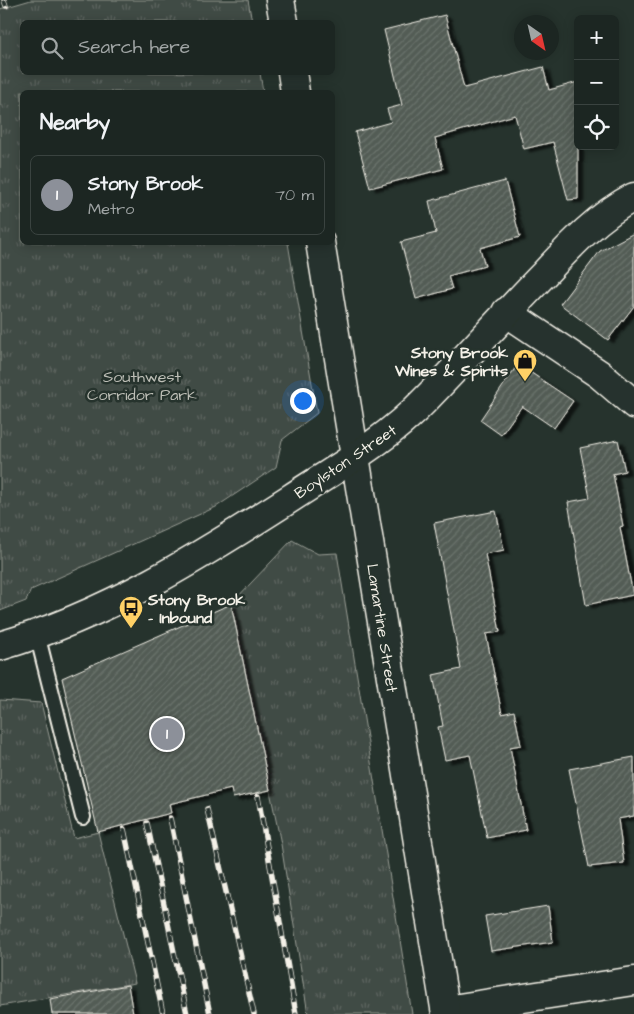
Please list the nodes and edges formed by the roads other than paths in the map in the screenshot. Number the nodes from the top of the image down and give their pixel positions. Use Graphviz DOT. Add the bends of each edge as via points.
graph roads {
  1 [pos="280,0"];
  2 [pos="284,20"];
  3 [pos="292,75"];
  4 [pos="295,90"];
  5 [pos="634,197"];
  6 [pos="320,245"];
  7 [pos="506,312"];
  8 [pos="634,404"];
  9 [pos="355,457"];
  10 [pos="37,634"];
  11 [pos="0,646"];
  12 [pos="82,817"];
  13 [pos="634,981"];
  14 [pos="446,1012"];
  1 -- 2 [label="street"];
  3 -- 4 [label="street"];
  5 -- 7 [label="street, Boylston Street" via="584,234"];
  6 -- 9 [label="street, Lamartine Street"];
  7 -- 8 [label="street" via="599,374"];
  7 -- 9 [label="street, Boylston Street" via="418,407"];
  9 -- 10 [label="street, Boylston Street" via="163,577 100,609"];
  9 -- 14 [label="street, Lamartine Street"];
  10 -- 11 [label="street, Boylston Street"];
  10 -- 12 [label="lane"];
  13 -- 14 [label="street"];
}
